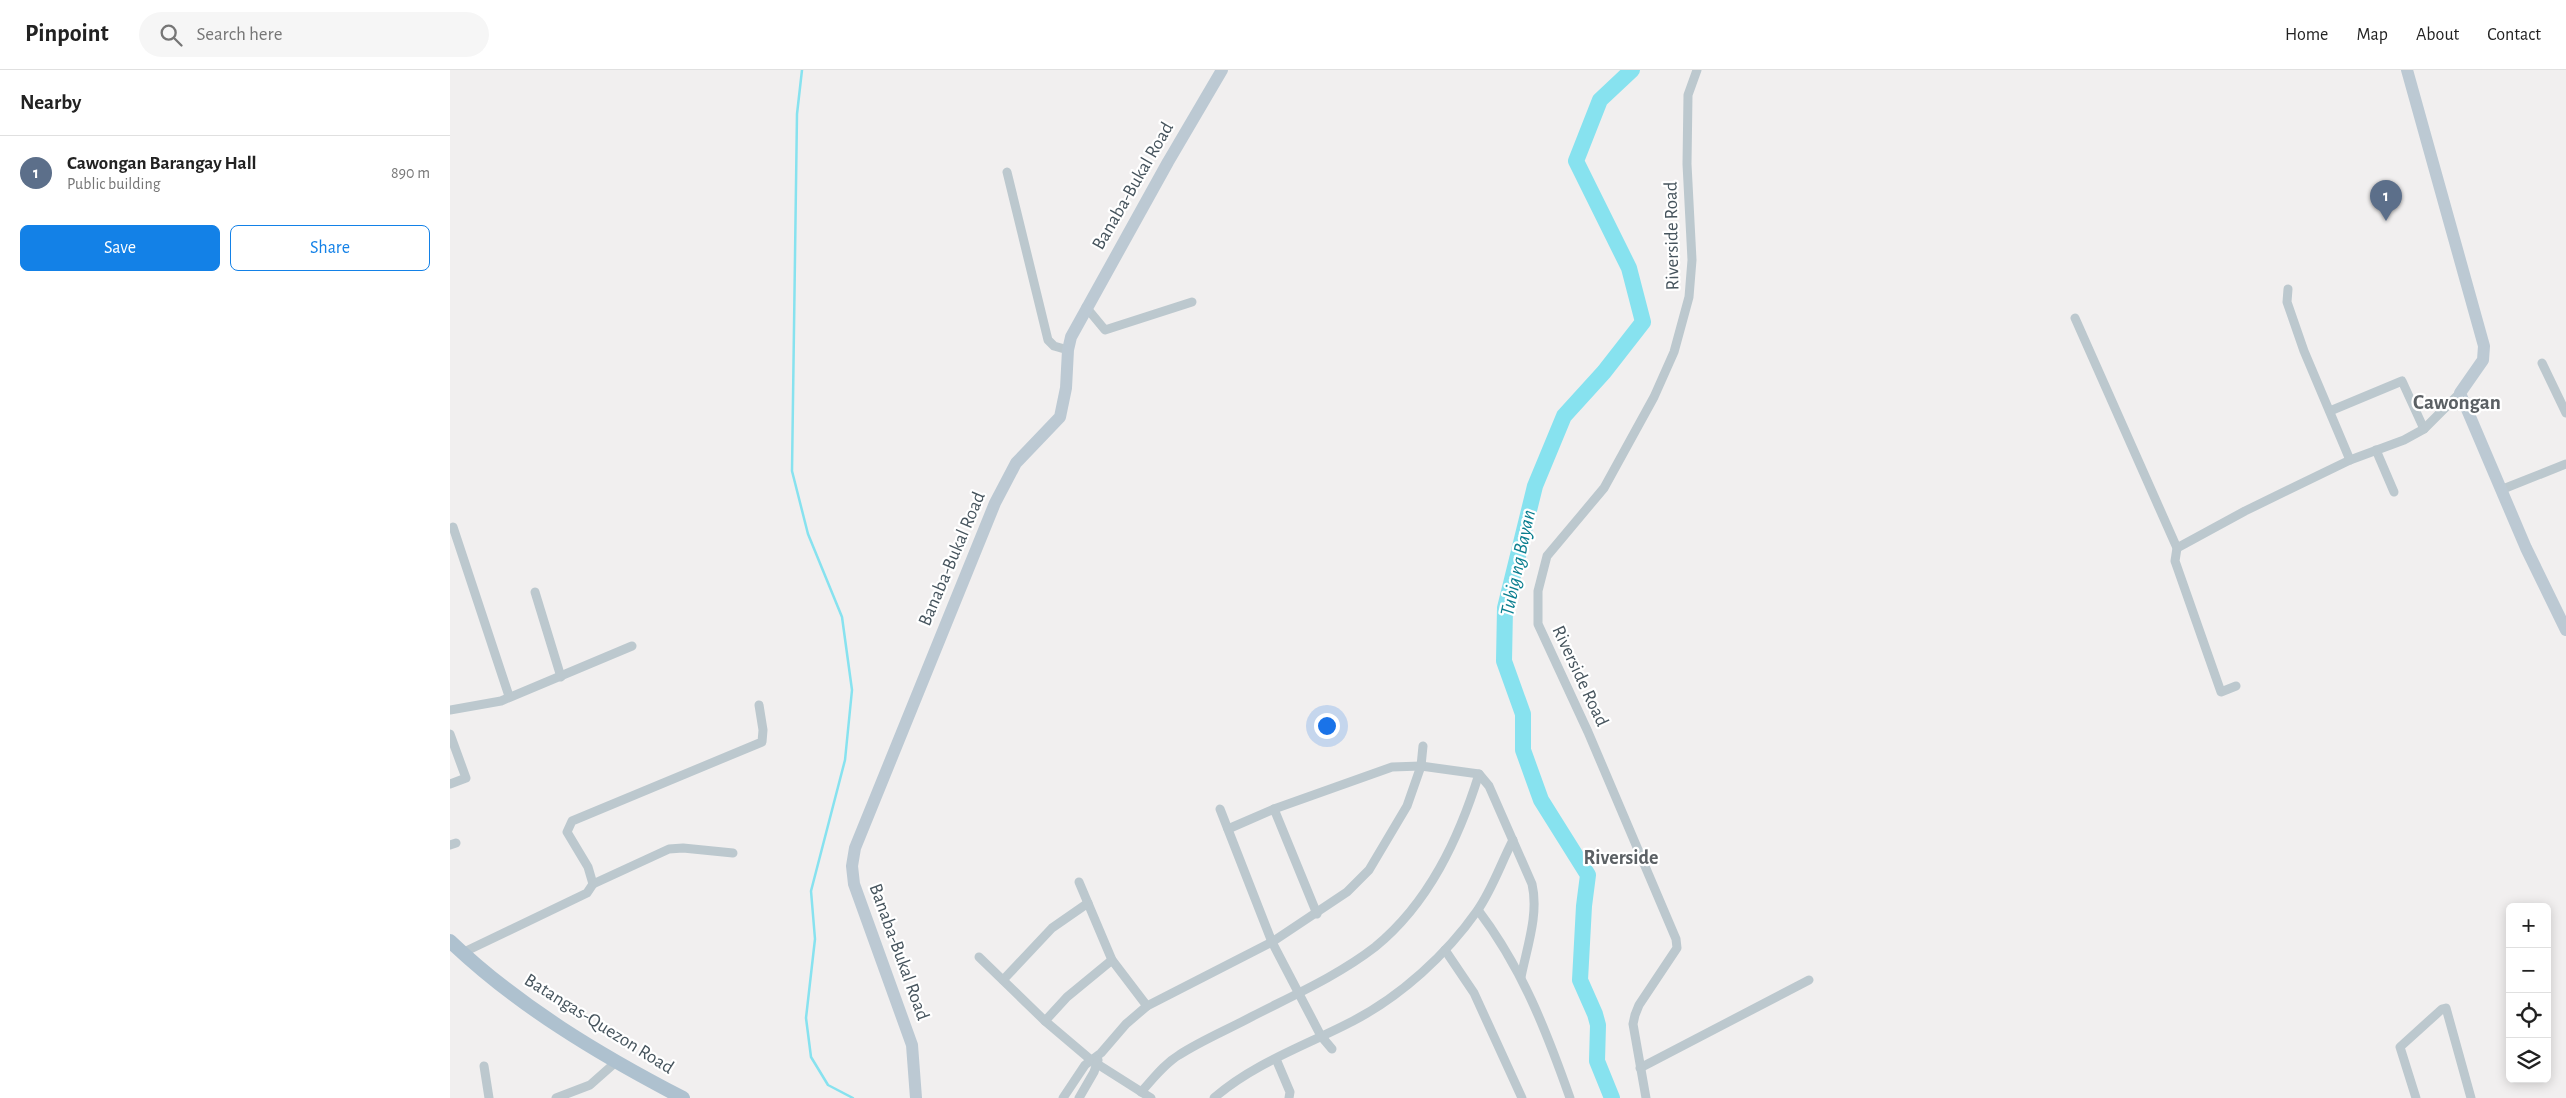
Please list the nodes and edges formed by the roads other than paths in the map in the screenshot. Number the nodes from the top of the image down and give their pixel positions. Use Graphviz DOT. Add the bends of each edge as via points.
graph roads {
  1 [pos="1222,70"];
  2 [pos="1697,70"];
  3 [pos="2407,70"];
  4 [pos="1007,172"];
  5 [pos="2288,289"];
  6 [pos="1192,302"];
  7 [pos="1086,307"];
  8 [pos="2075,318"];
  9 [pos="1068,350"];
  10 [pos="2542,363"];
  11 [pos="2460,393"];
  12 [pos="2330,411"];
  13 [pos="2566,413"];
  14 [pos="2424,429"];
  15 [pos="2376,450"];
  16 [pos="2350,460"];
  17 [pos="2566,464"];
  18 [pos="2503,489"];
  19 [pos="2394,492"];
  20 [pos="453,528"];
  21 [pos="2177,548"];
  22 [pos="535,592"];
  23 [pos="2566,630"];
  24 [pos="632,646"];
  25 [pos="561,677"];
  26 [pos="2236,686"];
  27 [pos="509,696"];
  28 [pos="759,705"];
  29 [pos="450,710"];
  30 [pos="450,734"];
  31 [pos="1423,746"];
  32 [pos="1420,766"];
  33 [pos="1479,774"];
  34 [pos="450,784"];
  35 [pos="1220,808"];
  36 [pos="1274,809"];
  37 [pos="1228,829"];
  38 [pos="1513,840"];
  39 [pos="733,853"];
  40 [pos="1080,882"];
  41 [pos="593,884"];
  42 [pos="1088,903"];
  43 [pos="1478,910"];
  44 [pos="1317,914"];
  45 [pos="450,941"];
  46 [pos="1272,942"];
  47 [pos="1445,950"];
  48 [pos="462,953"];
  49 [pos="980,957"];
  50 [pos="1112,960"];
  51 [pos="1522,977"];
  52 [pos="1002,980"];
  53 [pos="1809,980"];
  54 [pos="1297,994"];
  55 [pos="1147,1006"];
  56 [pos="1045,1021"];
  57 [pos="1321,1036"];
  58 [pos="1332,1049"];
  59 [pos="1276,1059"];
  60 [pos="616,1062"];
  61 [pos="1094,1062"];
  62 [pos="484,1066"];
  63 [pos="1640,1068"];
  64 [pos="1073,1086"];
  65 [pos="1141,1092"];
  66 [pos="1080,1095"];
  67 [pos="566,1096"];
  68 [pos="489,1098"];
  69 [pos="556,1098"];
  70 [pos="683,1098"];
  71 [pos="916,1098"];
  72 [pos="1063,1098"];
  73 [pos="1151,1098"];
  74 [pos="1214,1098"];
  75 [pos="1289,1098"];
  76 [pos="1522,1098"];
  77 [pos="1570,1098"];
  78 [pos="1646,1098"];
  79 [pos="2416,1098"];
  80 [pos="2471,1098"];
  1 -- 7 [label="street, Banaba-Bukal Road"];
  2 -- 63 [label="street, Riverside Road" via="1688,95 1687,164 1692,260 1689,297 1674,352 1654,397 1604,488 1547,556 1538,591 1538,624 1588,732 1678,948 1638,1005 1633,1024"];
  3 -- 11 [label="street" via="2484,346 2482,360"];
  4 -- 9 [label="street" via="1048,340 1054,346"];
  5 -- 12 [label="street" via="2287,302"];
  6 -- 7 [label="street" via="1105,330"];
  7 -- 9 [label="street, Banaba-Bukal Road"];
  8 -- 21 [label="street"];
  9 -- 71 [label="street, Banaba-Bukal Road" via="1066,388 1060,417 1016,463 995,503 855,848 854,884 912,1045"];
  10 -- 13 [label="street"];
  11 -- 14 [label="street"];
  11 -- 18 [label="street"];
  12 -- 14 [label="street" via="2402,381"];
  12 -- 16 [label="street"];
  14 -- 15 [label="street"];
  15 -- 16 [label="street"];
  15 -- 19 [label="street"];
  16 -- 21 [label="street"];
  17 -- 18 [label="street"];
  18 -- 23 [label="street" via="2526,548"];
  20 -- 27 [label="street"];
  21 -- 26 [label="street" via="2175,561 2221,692"];
  22 -- 25 [label="street"];
  24 -- 25 [label="street"];
  25 -- 27 [label="street"];
  27 -- 29 [label="street" via="501,701"];
  28 -- 41 [label="street" via="764,730 762,742 572,821 567,832 588,867"];
  30 -- 34 [label="street" via="466,778"];
  31 -- 32 [label="street"];
  32 -- 33 [label="street"];
  32 -- 36 [label="street" via="1392,767"];
  32 -- 44 [label="street" via="1407,806 1369,870 1347,892"];
  33 -- 38 [label="street" via="1489,786"];
  33 -- 54 [label="street" via="1451,851 1402,920 1375,946"];
  35 -- 37 [label="street"];
  36 -- 37 [label="street"];
  36 -- 44 [label="street"];
  37 -- 46 [label="street"];
  38 -- 43 [label="street"];
  38 -- 51 [label="street" via="1535,896"];
  39 -- 41 [label="street" via="669,849"];
  40 -- 42 [label="street"];
  41 -- 48 [label="street" via="586,893"];
  42 -- 50 [label="street"];
  42 -- 52 [label="street" via="1052,928"];
  43 -- 47 [label="street"];
  43 -- 51 [label="street" via="1497,934"];
  44 -- 46 [label="street"];
  45 -- 48 [label="main road, Batangas-Quezon Road"];
  46 -- 54 [label="street"];
  46 -- 55 [label="street"];
  47 -- 57 [label="street" via="1401,990 1355,1020"];
  47 -- 76 [label="street" via="1474,993"];
  48 -- 60 [label="main road, Batangas-Quezon Road" via="532,1009"];
  49 -- 52 [label="street"];
  50 -- 55 [label="street"];
  50 -- 56 [label="street" via="1074,990"];
  51 -- 77 [label="street" via="1542,1019"];
  52 -- 56 [label="street"];
  53 -- 63 [label="street"];
  54 -- 57 [label="street"];
  54 -- 65 [label="street" via="1178,1055"];
  55 -- 61 [label="street" via="1126,1024"];
  56 -- 61 [label="street"];
  57 -- 58 [label="street"];
  57 -- 59 [label="street"];
  59 -- 74 [label="street"];
  59 -- 75 [label="street" via="1290,1092"];
  60 -- 67 [label="street" via="590,1085"];
  60 -- 70 [label="main road, Batangas-Quezon Road"];
  61 -- 64 [label="street" via="1082,1069"];
  61 -- 65 [label="street"];
  61 -- 66 [label="street"];
  62 -- 68 [label="street"];
  63 -- 78 [label="street, Riverside Road"];
  64 -- 66 [label="street"];
  64 -- 72 [label="street"];
  65 -- 73 [label="street"];
  67 -- 69 [label="street"];
  79 -- 80 [label="street" via="2400,1047 2446,1008"];
}
